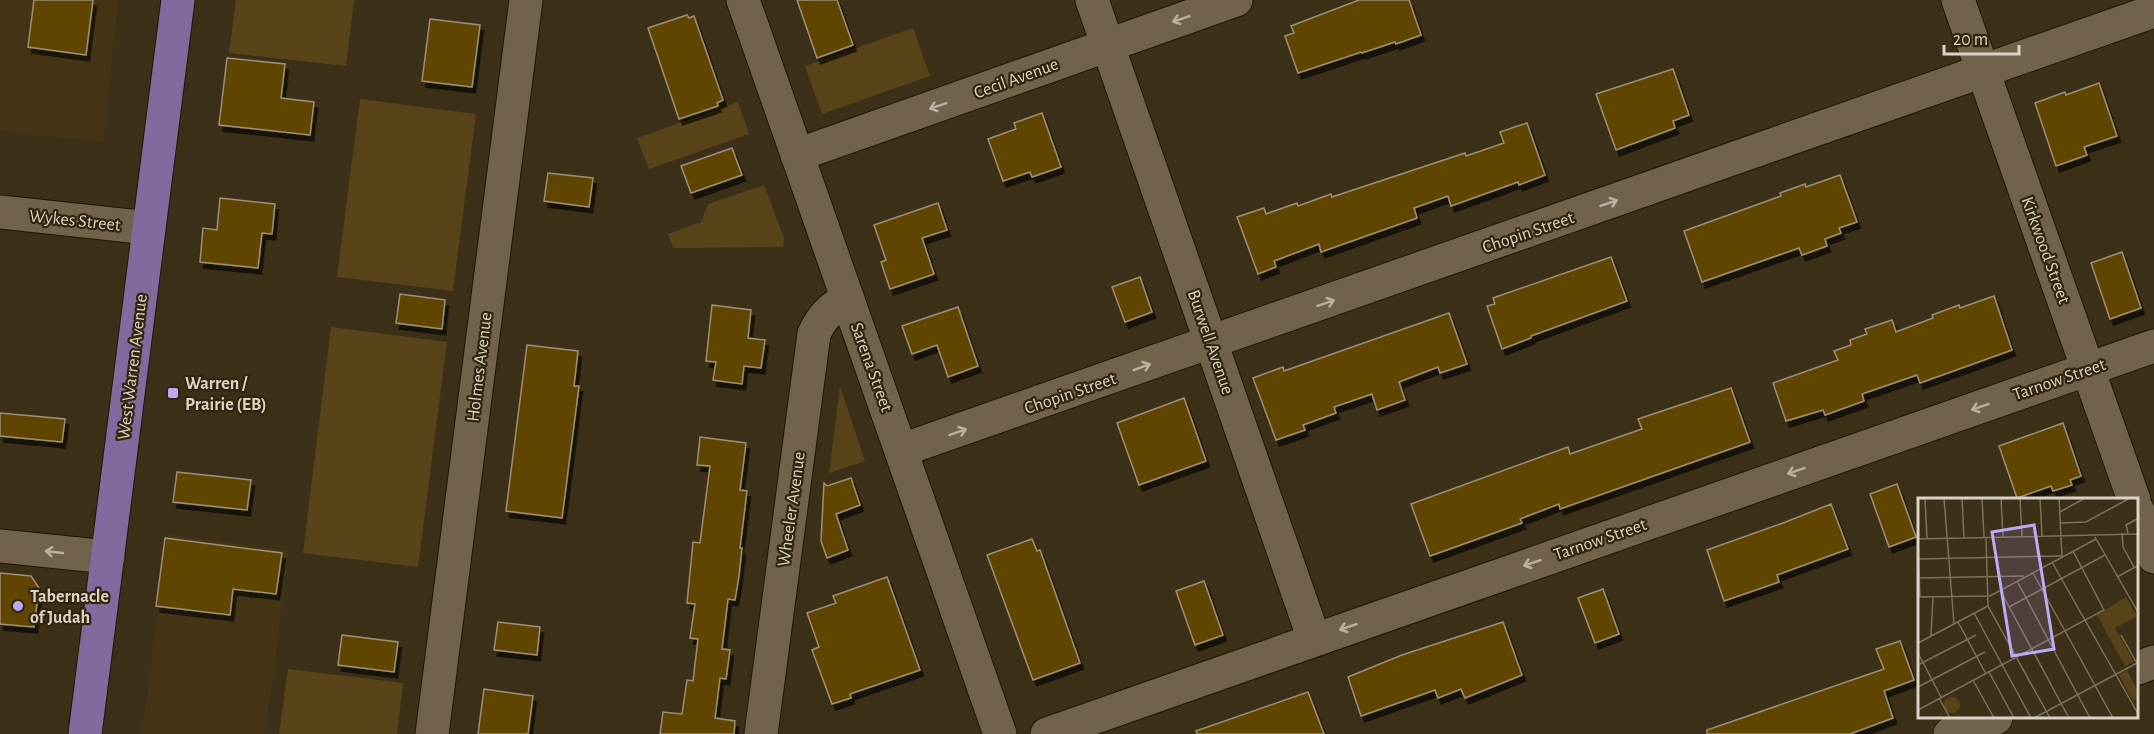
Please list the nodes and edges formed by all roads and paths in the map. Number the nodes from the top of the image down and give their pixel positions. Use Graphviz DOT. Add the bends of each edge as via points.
graph roads {
  1 [pos="178,0"];
  2 [pos="526,0"];
  3 [pos="743,0"];
  4 [pos="1092,0"];
  5 [pos="1236,0"];
  6 [pos="1958,0"];
  7 [pos="2154,11"];
  8 [pos="1108,45"];
  9 [pos="1983,72"];
  10 [pos="796,155"];
  11 [pos="0,212"];
  12 [pos="149,228"];
  13 [pos="848,299"];
  14 [pos="1211,343"];
  15 [pos="2154,346"];
  16 [pos="2088,369"];
  17 [pos="902,450"];
  18 [pos="2133,498"];
  19 [pos="2139,514"];
  20 [pos="0,546"];
  21 [pos="108,557"];
  22 [pos="2154,557"];
  23 [pos="1314,639"];
  24 [pos="2154,662"];
  25 [pos="2139,668"];
  26 [pos="1991,719"];
  27 [pos="85,734"];
  28 [pos="432,734"];
  29 [pos="761,734"];
  30 [pos="1000,734"];
  31 [pos="1047,734"];
  32 [pos="1950,734"];
  1 -- 12 [label="main road, West Warren Avenue"];
  2 -- 28 [label="street, Holmes Avenue"];
  3 -- 10 [label="street, Sarena Street"];
  4 -- 8 [label="street, Burwell Avenue"];
  5 -- 8 [label="street, Cecil Avenue, one-way"];
  6 -- 9 [label="street, Kirkwood Street"];
  7 -- 9 [label="street, Chopin Street"];
  8 -- 10 [label="street, Cecil Avenue, one-way"];
  8 -- 14 [label="street, Burwell Avenue"];
  14 -- 9 [label="street, Chopin Street, one-way"];
  9 -- 16 [label="street, Kirkwood Street"];
  10 -- 13 [label="street, Sarena Street"];
  11 -- 12 [label="street, Wykes Street"];
  12 -- 21 [label="main road, West Warren Avenue"];
  13 -- 17 [label="street, Sarena Street"];
  13 -- 29 [label="street, Wheeler Avenue" via="836,304 814,334"];
  17 -- 14 [label="street, Chopin Street, one-way"];
  14 -- 23 [label="street, Burwell Avenue"];
  15 -- 16 [label="street, Tarnow Street"];
  16 -- 18 [label="street, Kirkwood Street"];
  16 -- 23 [label="street, Tarnow Street, one-way"];
  17 -- 30 [label="street, Sarena Street"];
  19 -- 22 [label="street"];
  21 -- 20 [label="street, one-way"];
  21 -- 27 [label="main road, West Warren Avenue"];
  23 -- 31 [label="street, Tarnow Street"];
  24 -- 25 [label="street"];
  26 -- 32 [label="street"];
}
